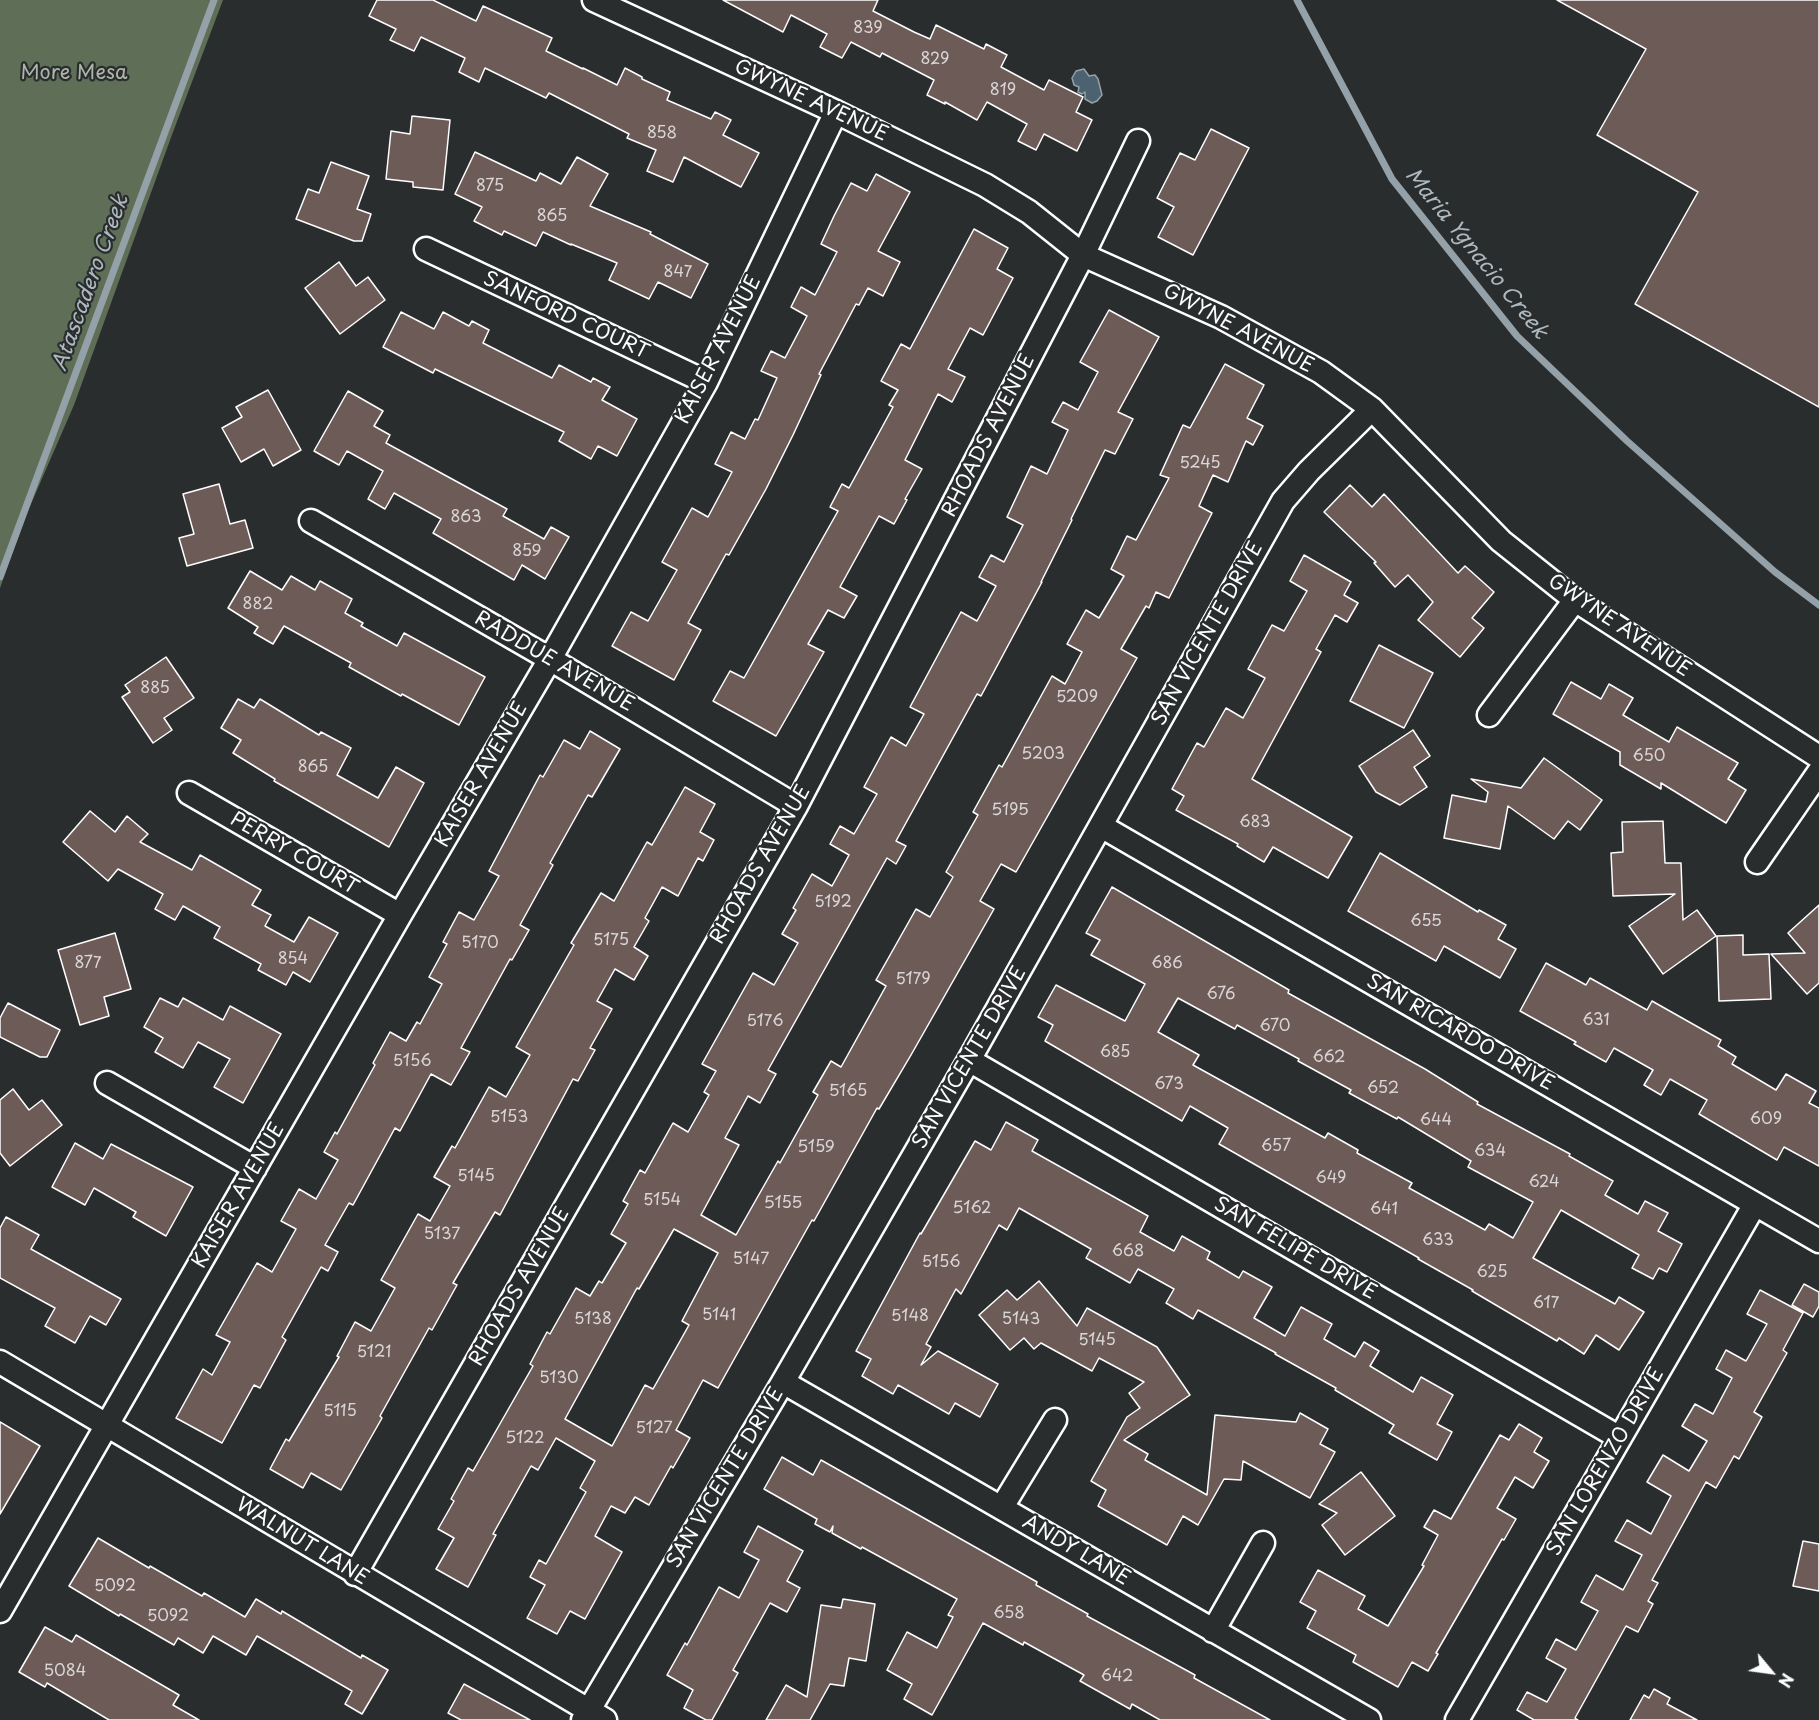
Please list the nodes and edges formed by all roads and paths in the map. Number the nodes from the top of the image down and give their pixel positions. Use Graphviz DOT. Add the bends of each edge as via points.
graph roads {
  1 [pos="594,0"];
  2 [pos="836,112"];
  3 [pos="1138,141"];
  4 [pos="426,249"];
  5 [pos="1083,255"];
  6 [pos="706,382"];
  7 [pos="1372,409"];
  8 [pos="311,521"];
  9 [pos="1575,600"];
  10 [pos="550,659"];
  11 [pos="1489,715"];
  12 [pos="1819,757"];
  13 [pos="1819,772"];
  14 [pos="189,793"];
  15 [pos="796,806"];
  16 [pos="1101,826"];
  17 [pos="1757,862"];
  18 [pos="400,915"];
  19 [pos="969,1060"];
  20 [pos="107,1083"];
  21 [pos="255,1168"];
  22 [pos="1755,1204"];
  23 [pos="1819,1240"];
  24 [pos="0,1362"];
  25 [pos="783,1382"];
  26 [pos="1055,1419"];
  27 [pos="107,1425"];
  28 [pos="1620,1438"];
  29 [pos="1002,1507"];
  30 [pos="1263,1543"];
  31 [pos="355,1574"];
  32 [pos="0,1611"];
  33 [pos="1213,1631"];
  34 [pos="592,1717"];
  35 [pos="1369,1720"];
  36 [pos="1457,1720"];
  1 -- 2 [label="street, GWYNE AVENUE"];
  2 -- 5 [label="street, GWYNE AVENUE" via="985,185 1029,212"];
  2 -- 6 [label="street, KAISER AVENUE"];
  3 -- 5 [label="street, RHOADS AVENUE"];
  4 -- 6 [label="street, SANFORD COURT"];
  5 -- 7 [label="street, GWYNE AVENUE" via="1231,322 1321,372"];
  5 -- 15 [label="street, RHOADS AVENUE"];
  6 -- 10 [label="street, KAISER AVENUE"];
  7 -- 9 [label="street, GWYNE AVENUE" via="1501,541"];
  7 -- 16 [label="street, SAN VICENTE DRIVE" via="1283,501"];
  8 -- 10 [label="street, RADDUE AVENUE"];
  9 -- 11 [label="street"];
  9 -- 12 [label="street, GWYNE AVENUE"];
  10 -- 15 [label="street, RADDUE AVENUE"];
  10 -- 18 [label="street, KAISER AVENUE"];
  13 -- 17 [label="street"];
  14 -- 18 [label="street, PERRY COURT"];
  15 -- 31 [label="street, RHOADS AVENUE"];
  16 -- 19 [label="street, SAN VICENTE DRIVE"];
  16 -- 22 [label="street, SAN RICARDO DRIVE"];
  18 -- 21 [label="street, KAISER AVENUE"];
  19 -- 25 [label="street, SAN VICENTE DRIVE"];
  19 -- 28 [label="street, SAN FELIPE DRIVE"];
  20 -- 21 [label="street"];
  21 -- 27 [label="street, KAISER AVENUE"];
  22 -- 23 [label="street, SAN RICARDO DRIVE"];
  22 -- 28 [label="street, SAN LORENZO DRIVE"];
  24 -- 27 [label="street, WALNUT LANE"];
  25 -- 29 [label="street, ANDY LANE"];
  25 -- 34 [label="street, SAN VICENTE DRIVE"];
  26 -- 29 [label="street"];
  27 -- 31 [label="street, WALNUT LANE"];
  27 -- 32 [label="street"];
  28 -- 36 [label="street, SAN LORENZO DRIVE"];
  29 -- 33 [label="street, ANDY LANE"];
  30 -- 33 [label="street"];
  31 -- 34 [label="street, WALNUT LANE"];
  33 -- 35 [label="street, ANDY LANE"];
}
